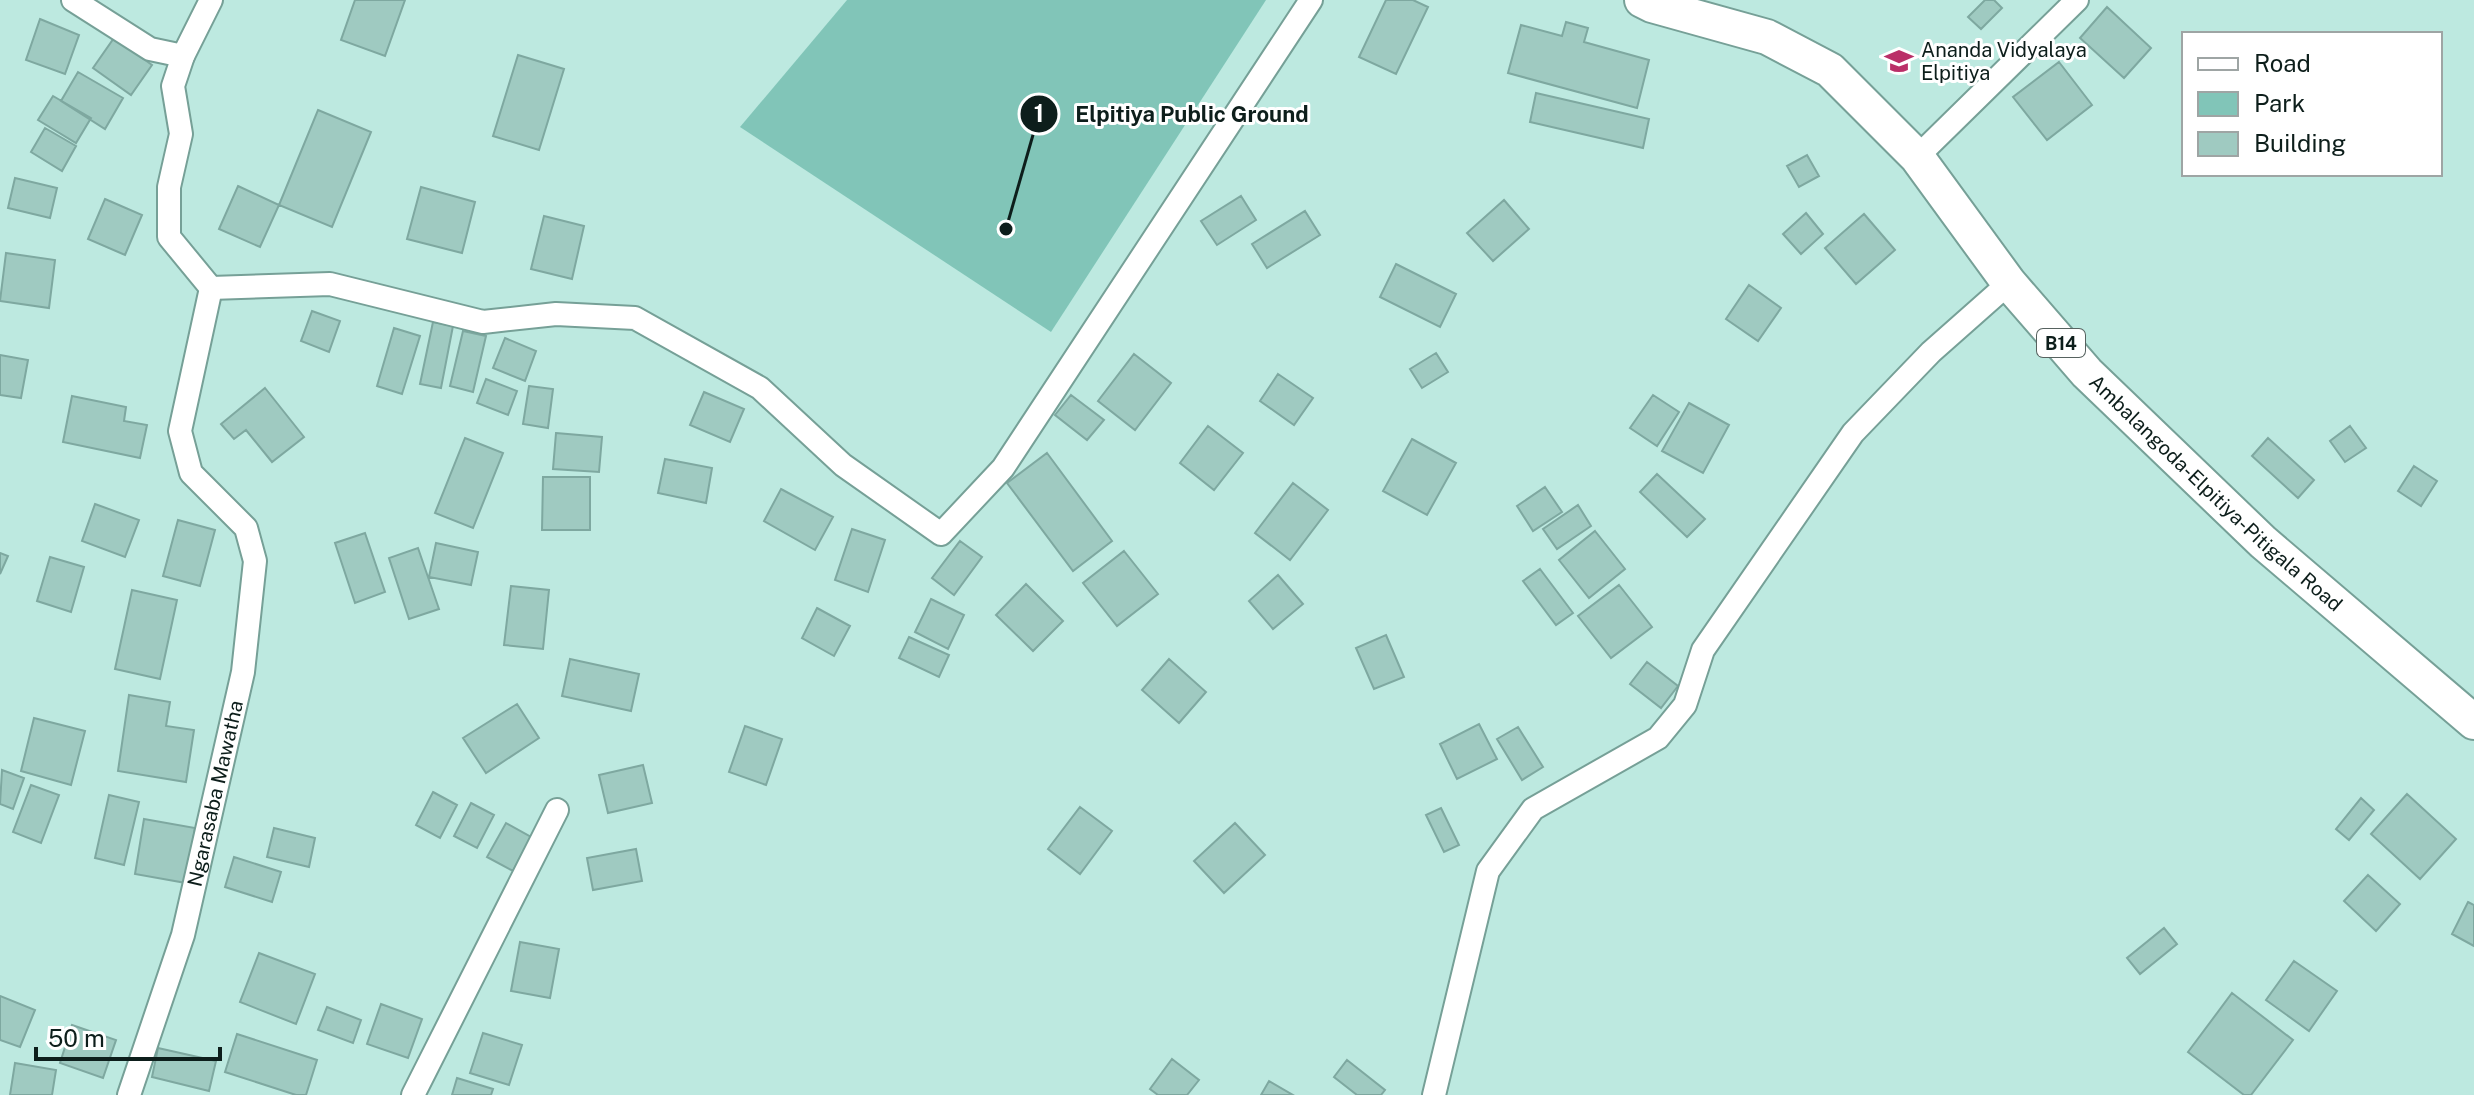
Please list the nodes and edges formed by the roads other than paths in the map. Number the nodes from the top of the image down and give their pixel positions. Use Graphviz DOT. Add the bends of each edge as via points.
graph roads {
  1 [pos="73,0"];
  2 [pos="211,0"];
  3 [pos="1311,0"];
  4 [pos="1642,0"];
  5 [pos="2077,0"];
  6 [pos="183,56"];
  7 [pos="1917,157"];
  8 [pos="2009,283"];
  9 [pos="211,288"];
  10 [pos="2474,722"];
  11 [pos="557,810"];
  12 [pos="129,1095"];
  13 [pos="413,1095"];
  14 [pos="1434,1095"];
  1 -- 6 [label="street" via="150,49"];
  2 -- 6 [label="street"];
  3 -- 9 [label="street" via="1003,468 941,534 843,465 760,388 635,318 556,314 483,322 330,284"];
  4 -- 7 [label="main road, Ambalangoda-Elpitiya-Pitigala Road / B14" via="1767,37 1830,70"];
  5 -- 7 [label="street"];
  6 -- 9 [label="street" via="173,86 181,134 169,187 169,237"];
  7 -- 8 [label="main road, Ambalangoda-Elpitiya-Pitigala Road / B14"];
  8 -- 10 [label="main road, Ambalangoda-Elpitiya-Pitigala Road / B14" via="2087,373 2263,542"];
  8 -- 14 [label="street" via="1931,352 1853,433 1703,650 1685,705 1658,738 1533,809 1488,871"];
  9 -- 12 [label="street, Ngarasaba Mawatha" via="180,431 191,473 246,528 255,561 243,672 183,935"];
  11 -- 13 [label="street"];
}
